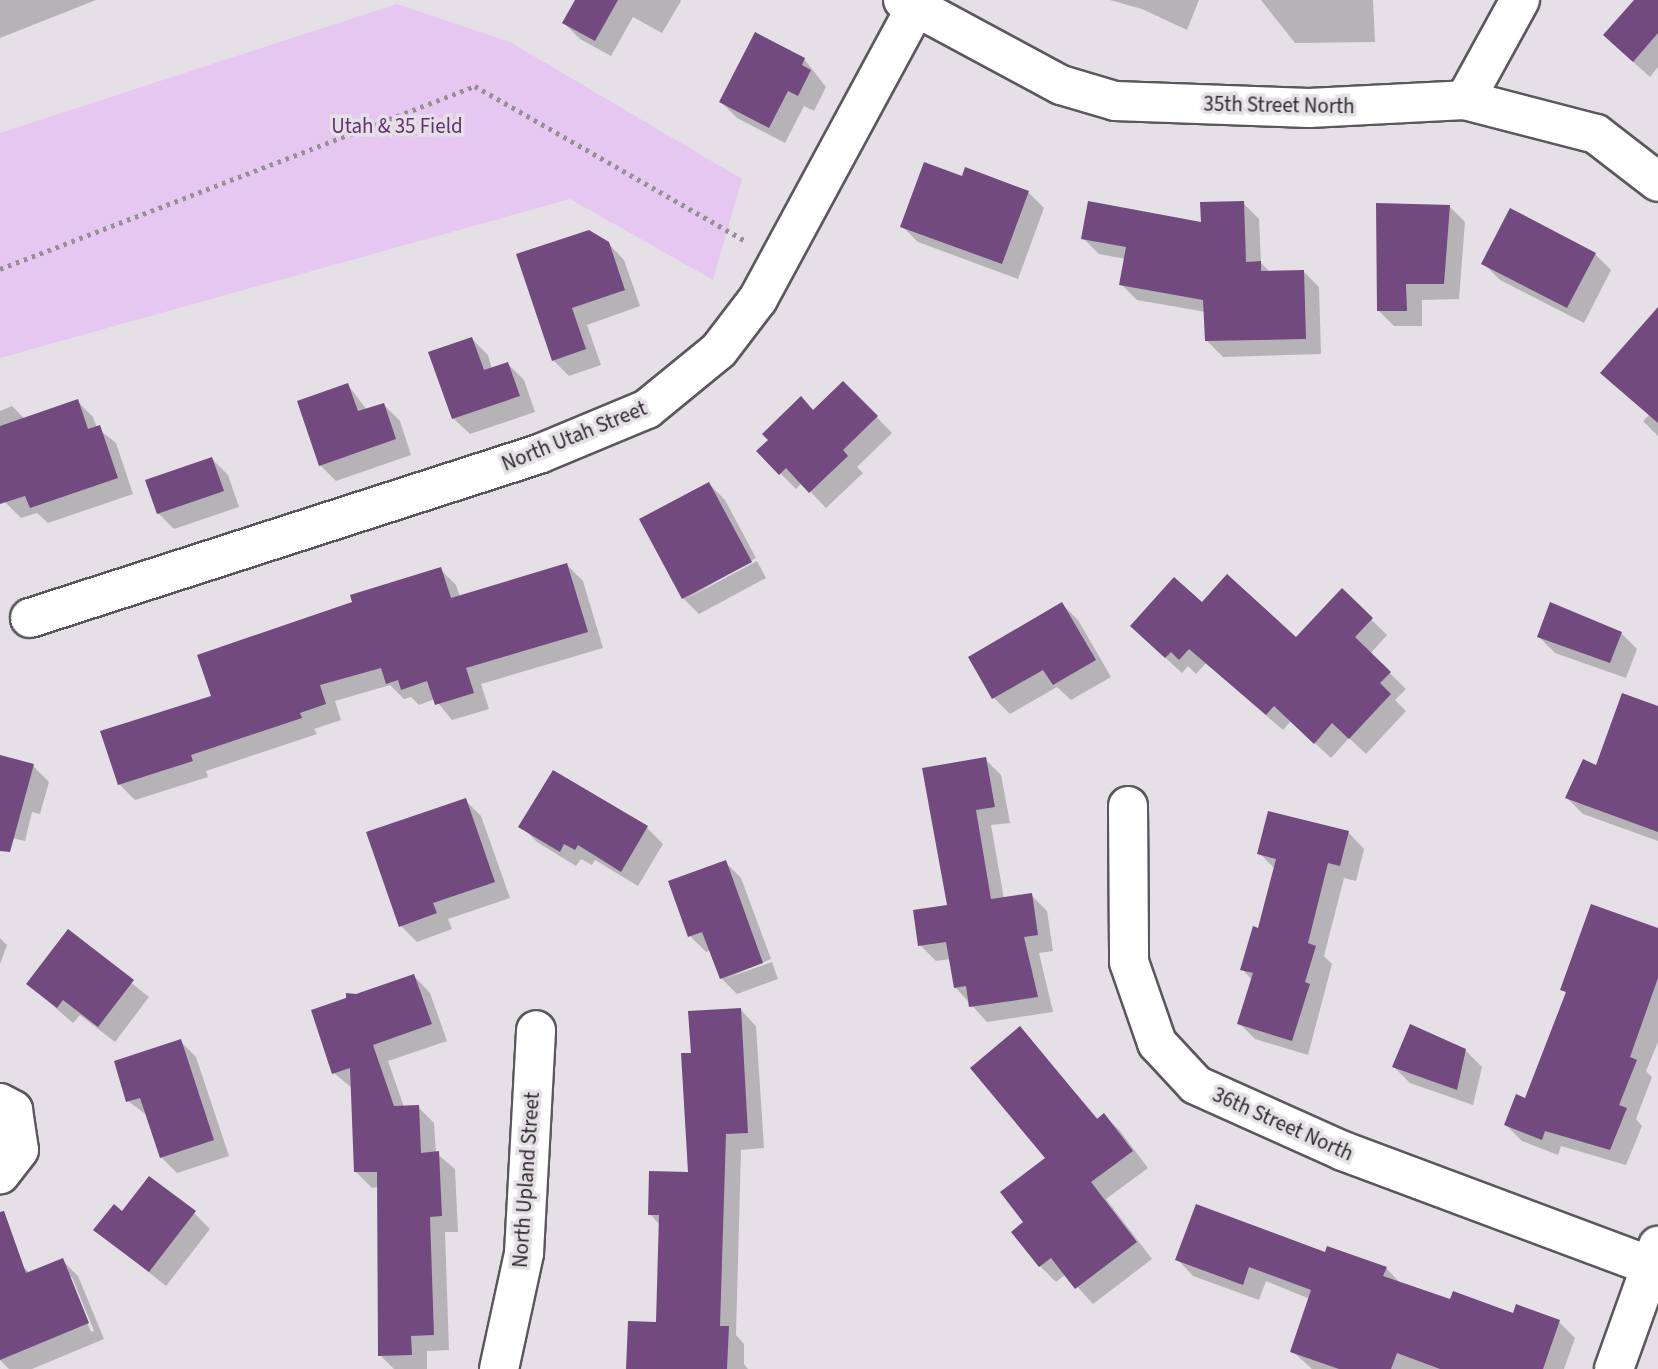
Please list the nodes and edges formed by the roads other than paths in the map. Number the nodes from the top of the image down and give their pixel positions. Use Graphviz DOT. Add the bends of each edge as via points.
graph roads {
  1 [pos="1520,0"];
  2 [pos="913,2"];
  3 [pos="1465,100"];
  4 [pos="1658,181"];
  5 [pos="30,618"];
  6 [pos="1128,806"];
  7 [pos="536,1030"];
  8 [pos="0,1103"];
  9 [pos="0,1174"];
  10 [pos="1654,1256"];
  11 [pos="499,1369"];
  12 [pos="1614,1369"];
  1 -- 3 [label="street"];
  2 -- 3 [label="street, 35th Street North" via="1061,85 1115,101 1308,108"];
  2 -- 5 [label="street, North Utah Street" via="758,299 719,350 647,409 540,454"];
  3 -- 4 [label="street, 35th Street North" via="1596,134"];
  6 -- 10 [label="street, 36th Street North" via="1129,962 1157,1043 1196,1085 1343,1151"];
  7 -- 11 [label="street, North Upland Street" via="524,1253"];
  8 -- 9 [label="street" via="13,1110 19,1150"];
  10 -- 12 [label="street"];
}
